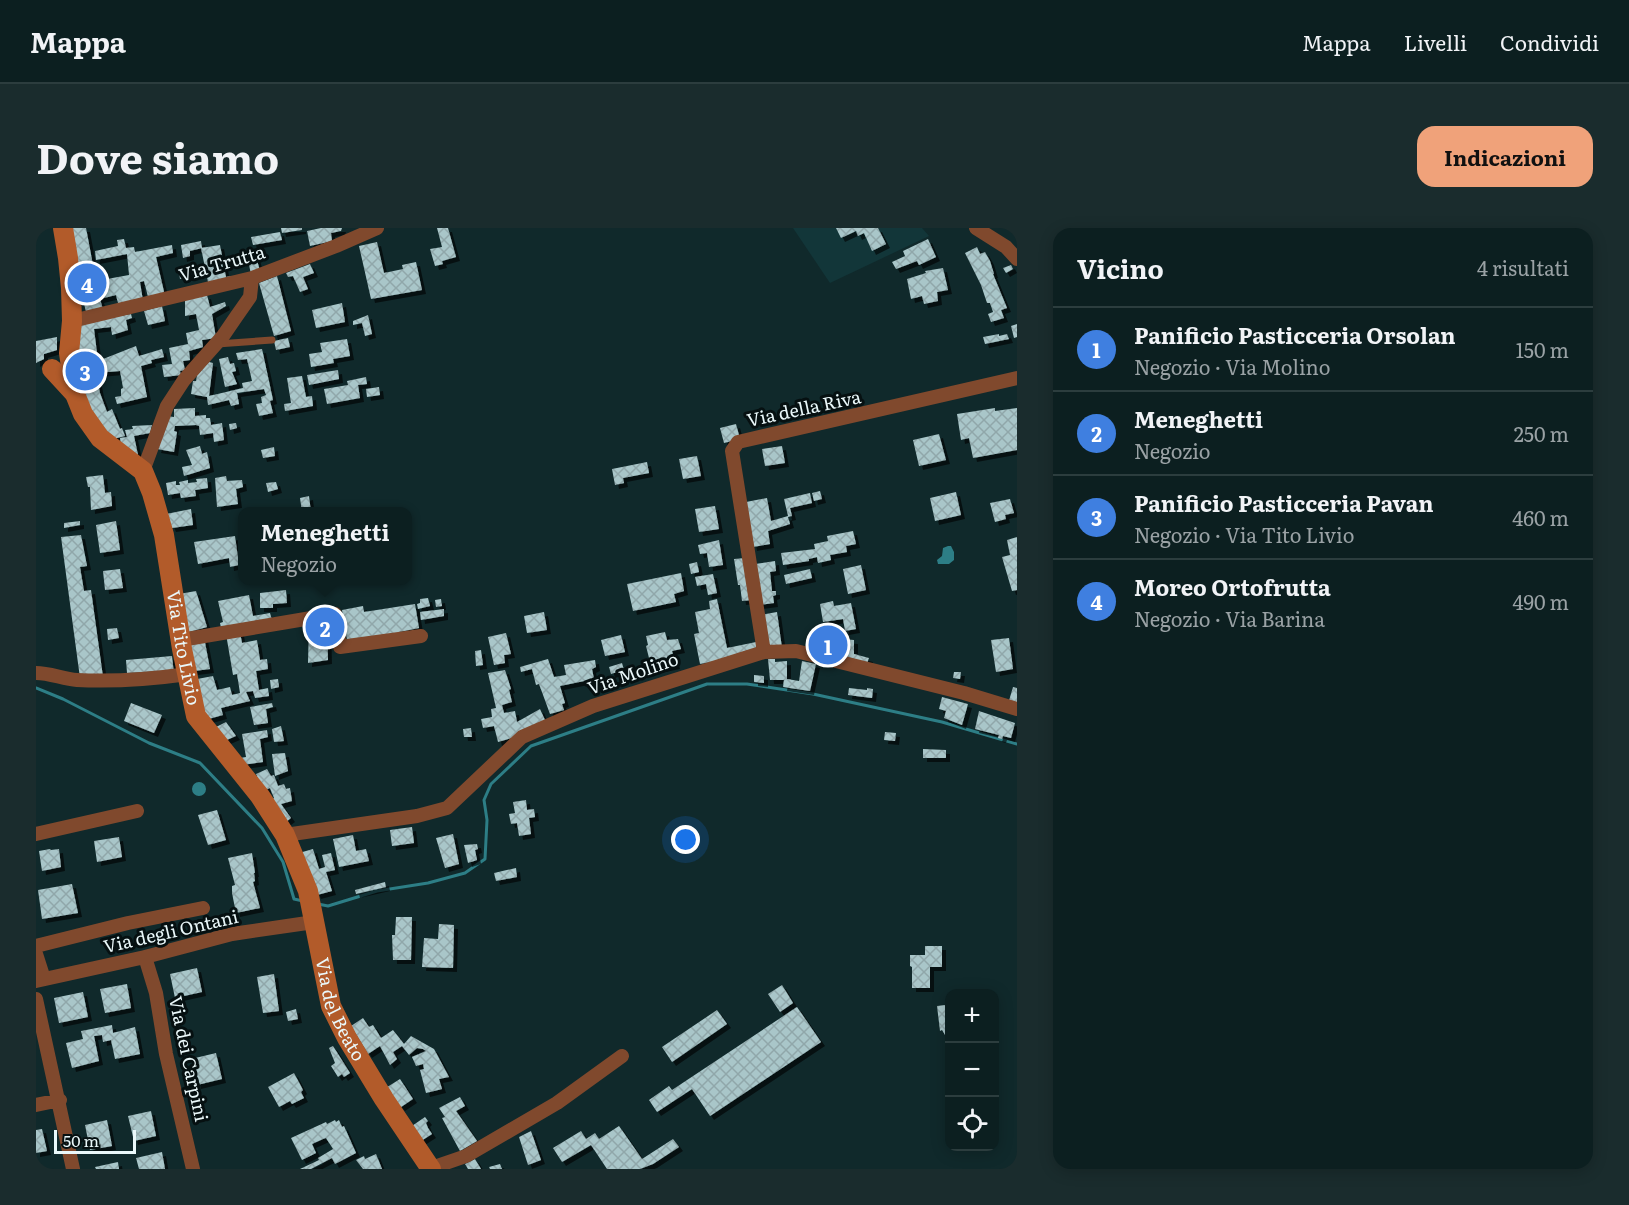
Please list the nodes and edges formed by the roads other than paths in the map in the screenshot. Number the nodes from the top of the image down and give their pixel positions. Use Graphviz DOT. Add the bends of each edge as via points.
graph roads {
  1 [pos="63,228"];
  2 [pos="377,228"];
  3 [pos="976,228"];
  4 [pos="354,233"];
  5 [pos="1017,259"];
  6 [pos="252,278"];
  7 [pos="72,321"];
  8 [pos="272,340"];
  9 [pos="215,345"];
  10 [pos="69,353"];
  11 [pos="44,371"];
  12 [pos="1017,378"];
  13 [pos="75,394"];
  14 [pos="142,471"];
  15 [pos="421,636"];
  16 [pos="181,640"];
  17 [pos="764,652"];
  18 [pos="36,673"];
  19 [pos="188,674"];
  20 [pos="1017,709"];
  21 [pos="137,812"];
  22 [pos="36,834"];
  23 [pos="285,835"];
  24 [pos="203,908"];
  25 [pos="311,908"];
  26 [pos="36,946"];
  27 [pos="36,954"];
  28 [pos="145,957"];
  29 [pos="40,980"];
  30 [pos="36,999"];
  31 [pos="622,1056"];
  32 [pos="60,1100"];
  33 [pos="36,1105"];
  34 [pos="74,1169"];
  35 [pos="193,1169"];
  36 [pos="431,1169"];
  1 -- 7 [label="street, Via Tito Livio"];
  2 -- 4 [label="street, Via Trutta"];
  3 -- 5 [label="street"];
  4 -- 6 [label="street, Via Trutta"];
  6 -- 7 [label="street, Via Trutta"];
  6 -- 9 [label="street" via="250,297"];
  7 -- 10 [label="street, Via Tito Livio"];
  8 -- 9 [label="lane"];
  9 -- 14 [label="street" via="167,406"];
  10 -- 11 [label="street"];
  10 -- 13 [label="street, Via Tito Livio"];
  11 -- 13 [label="street, Via Tito Livio"];
  12 -- 17 [label="street, Via della Riva" via="738,442 732,451"];
  13 -- 14 [label="street, Via Tito Livio" via="100,438"];
  14 -- 16 [label="street, Via Tito Livio" via="164,535"];
  15 -- 16 [label="street" via="340,647 335,614"];
  16 -- 19 [label="street, Via Tito Livio"];
  17 -- 20 [label="street, Via Molino" via="796,651"];
  17 -- 23 [label="street, Via Molino" via="593,706 522,737 447,808"];
  18 -- 19 [label="street" via="75,680 152,679"];
  19 -- 23 [label="street, Via Tito Livio" via="196,716 260,796"];
  21 -- 22 [label="street"];
  23 -- 25 [label="street, Via del Beato"];
  24 -- 26 [label="street"];
  25 -- 28 [label="street, Via degli Ontani"];
  25 -- 36 [label="street, Via del Beato" via="331,1006 384,1099"];
  27 -- 29 [label="street"];
  28 -- 29 [label="street, Via degli Ontani"];
  28 -- 35 [label="street, Via dei Carpini"];
  30 -- 32 [label="street"];
  31 -- 36 [label="street" via="557,1103 466,1156"];
  32 -- 33 [label="street"];
  32 -- 34 [label="street"];
}
